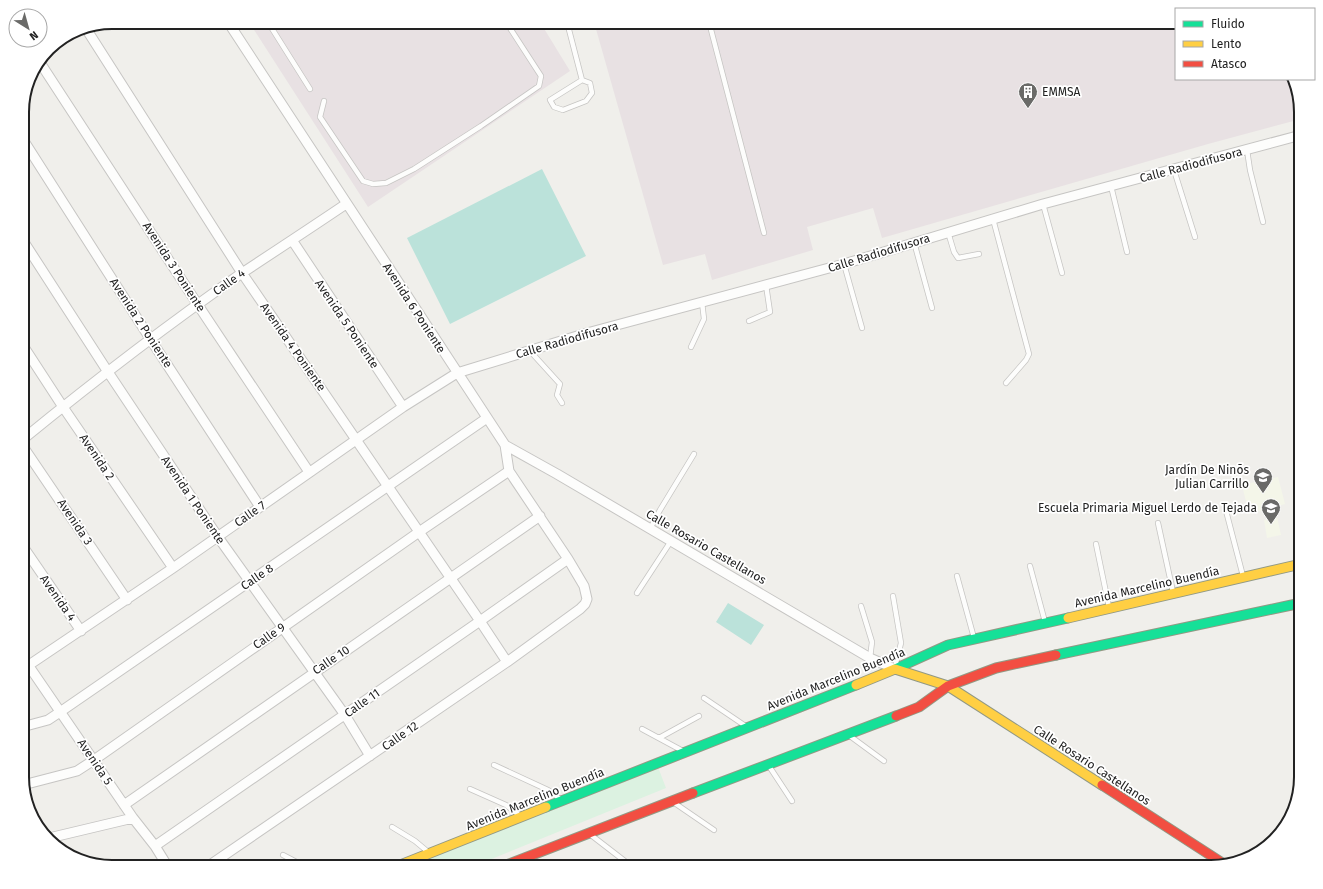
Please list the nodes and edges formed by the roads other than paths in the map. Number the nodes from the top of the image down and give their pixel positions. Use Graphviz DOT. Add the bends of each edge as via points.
graph roads {
  1 [pos="233,29"];
  2 [pos="272,29"];
  3 [pos="511,29"];
  4 [pos="569,29"];
  5 [pos="710,29"];
  6 [pos="89,33"];
  7 [pos="43,66"];
  8 [pos="582,80"];
  9 [pos="310,89"];
  10 [pos="324,101"];
  11 [pos="1294,137"];
  12 [pos="29,149"];
  13 [pos="1247,150"];
  14 [pos="1174,170"];
  15 [pos="1111,186"];
  16 [pos="346,204"];
  17 [pos="1043,204"];
  18 [pos="993,219"];
  19 [pos="1263,222"];
  20 [pos="948,232"];
  21 [pos="764,233"];
  22 [pos="1195,236"];
  23 [pos="292,240"];
  24 [pos="914,242"];
  25 [pos="29,250"];
  26 [pos="1127,252"];
  27 [pos="979,254"];
  28 [pos="844,264"];
  29 [pos="242,273"];
  30 [pos="1062,273"];
  31 [pos="766,285"];
  32 [pos="702,302"];
  33 [pos="198,305"];
  34 [pos="932,308"];
  35 [pos="749,321"];
  36 [pos="862,328"];
  37 [pos="151,340"];
  38 [pos="691,346"];
  39 [pos="530,351"];
  40 [pos="29,355"];
  41 [pos="108,372"];
  42 [pos="457,373"];
  43 [pos="1006,383"];
  44 [pos="562,403"];
  45 [pos="63,407"];
  46 [pos="403,407"];
  47 [pos="488,418"];
  48 [pos="29,434"];
  49 [pos="357,440"];
  50 [pos="505,445"];
  51 [pos="694,454"];
  52 [pos="29,455"];
  53 [pos="509,471"];
  54 [pos="309,472"];
  55 [pos="388,487"];
  56 [pos="1225,506"];
  57 [pos="260,507"];
  58 [pos="540,516"];
  59 [pos="1158,523"];
  60 [pos="650,529"];
  61 [pos="419,532"];
  62 [pos="218,537"];
  63 [pos="671,541"];
  64 [pos="1096,544"];
  65 [pos="29,556"];
  66 [pos="568,559"];
  67 [pos="1030,566"];
  68 [pos="1294,566"];
  69 [pos="173,568"];
  70 [pos="957,576"];
  71 [pos="1243,577"];
  72 [pos="451,578"];
  73 [pos="249,582"];
  74 [pos="637,592"];
  75 [pos="1174,593"];
  76 [pos="893,596"];
  77 [pos="587,599"];
  78 [pos="127,600"];
  79 [pos="1294,604"];
  80 [pos="861,606"];
  81 [pos="1109,608"];
  82 [pos="480,621"];
  83 [pos="1045,622"];
  84 [pos="282,628"];
  85 [pos="81,631"];
  86 [pos="974,639"];
  87 [pos="870,658"];
  88 [pos="507,662"];
  89 [pos="29,664"];
  90 [pos="895,668"];
  91 [pos="29,670"];
  92 [pos="314,672"];
  93 [pos="948,686"];
  94 [pos="704,698"];
  95 [pos="60,712"];
  96 [pos="345,715"];
  97 [pos="699,716"];
  98 [pos="29,725"];
  99 [pos="747,728"];
  100 [pos="642,730"];
  101 [pos="848,734"];
  102 [pos="659,738"];
  103 [pos="684,752"];
  104 [pos="370,756"];
  105 [pos="94,760"];
  106 [pos="884,761"];
  107 [pos="768,764"];
  108 [pos="494,765"];
  109 [pos="29,783"];
  110 [pos="470,789"];
  111 [pos="562,801"];
  112 [pos="672,801"];
  113 [pos="792,801"];
  114 [pos="124,805"];
  115 [pos="522,817"];
  116 [pos="133,818"];
  117 [pos="392,827"];
  118 [pos="714,830"];
  119 [pos="589,833"];
  120 [pos="55,837"];
  121 [pos="155,846"];
  122 [pos="430,853"];
  123 [pos="283,855"];
  124 [pos="1217,859"];
  125 [pos="163,860"];
  126 [pos="217,860"];
  127 [pos="293,860"];
  128 [pos="412,860"];
  129 [pos="522,860"];
  130 [pos="623,860"];
  1 -- 16 [label="street, Avenida 6 Poniente"];
  2 -- 9 [label="lane"];
  3 -- 10 [label="lane" via="541,76 539,86 414,169 386,182 373,184 363,181 320,117"];
  4 -- 8 [label="lane"];
  5 -- 21 [label="lane"];
  6 -- 29 [label="street, Avenida 4 Poniente"];
  7 -- 33 [label="street, Avenida 3 Poniente"];
  8 -- 8 [label="lane" via="590,83 592,93 586,101 563,110 554,107 550,100"];
  11 -- 13 [label="street, Calle Radiodifusora"];
  12 -- 37 [label="street, Avenida 2 Poniente"];
  13 -- 14 [label="street, Calle Radiodifusora"];
  13 -- 19 [label="lane"];
  14 -- 15 [label="street, Calle Radiodifusora"];
  14 -- 22 [label="lane"];
  15 -- 17 [label="street, Calle Radiodifusora"];
  15 -- 26 [label="lane"];
  16 -- 23 [label="street, Calle 4"];
  16 -- 42 [label="street, Avenida 6 Poniente"];
  17 -- 18 [label="street, Calle Radiodifusora"];
  17 -- 30 [label="lane"];
  18 -- 20 [label="street, Calle Radiodifusora"];
  18 -- 43 [label="lane" via="1029,354"];
  20 -- 24 [label="street, Calle Radiodifusora"];
  20 -- 27 [label="lane" via="958,258"];
  23 -- 29 [label="street, Calle 4"];
  23 -- 46 [label="street, Avenida 5 Poniente"];
  24 -- 28 [label="street, Calle Radiodifusora"];
  24 -- 34 [label="lane"];
  25 -- 41 [label="street, Avenida 1 Poniente"];
  28 -- 31 [label="street, Calle Radiodifusora"];
  28 -- 36 [label="lane"];
  29 -- 33 [label="street, Calle 4"];
  29 -- 49 [label="street, Avenida 4 Poniente"];
  31 -- 32 [label="street, Calle Radiodifusora"];
  31 -- 35 [label="lane" via="770,312"];
  32 -- 38 [label="lane" via="704,319"];
  32 -- 39 [label="street, Calle Radiodifusora"];
  33 -- 37 [label="street, Calle 4"];
  33 -- 54 [label="street, Avenida 3 Poniente"];
  37 -- 41 [label="street, Calle 4"];
  37 -- 57 [label="street, Avenida 2 Poniente"];
  39 -- 42 [label="street, Calle Radiodifusora"];
  39 -- 44 [label="lane" via="560,384 557,395"];
  40 -- 45 [label="street, Avenida 2"];
  41 -- 45 [label="street, Calle 4"];
  41 -- 62 [label="street, Avenida 1 Poniente"];
  42 -- 46 [label="street, Calle 7"];
  42 -- 47 [label="street, Avenida 6 Poniente"];
  45 -- 48 [label="street, Calle 4"];
  45 -- 69 [label="street, Avenida 2"];
  46 -- 49 [label="street, Calle 7"];
  47 -- 50 [label="street, Avenida 6 Poniente"];
  47 -- 55 [label="street, Calle 8"];
  49 -- 54 [label="street, Calle 7"];
  49 -- 55 [label="street, Avenida 4 Poniente"];
  50 -- 53 [label="street, Avenida 6 Poniente"];
  50 -- 60 [label="street, Calle Rosario Castellanos"];
  51 -- 60 [label="lane"];
  52 -- 78 [label="street, Avenida 3"];
  53 -- 58 [label="street, Avenida 6 Poniente"];
  53 -- 61 [label="street, Calle 9"];
  54 -- 57 [label="street, Calle 7"];
  55 -- 61 [label="street, Avenida 4 Poniente"];
  55 -- 73 [label="street, Calle 8"];
  56 -- 71 [label="lane"];
  57 -- 62 [label="street, Calle 7"];
  58 -- 66 [label="street, Avenida 6 Poniente"];
  58 -- 72 [label="street, Calle 10"];
  59 -- 75 [label="lane"];
  60 -- 63 [label="street, Calle Rosario Castellanos"];
  61 -- 72 [label="street, Avenida 4 Poniente"];
  61 -- 84 [label="street, Calle 9"];
  62 -- 69 [label="street, Calle 7"];
  62 -- 73 [label="street, Avenida 1 Poniente"];
  63 -- 74 [label="lane"];
  63 -- 87 [label="street, Calle Rosario Castellanos"];
  64 -- 81 [label="lane"];
  65 -- 85 [label="street, Avenida 4"];
  66 -- 77 [label="street, Avenida 6 Poniente" via="584,586"];
  66 -- 82 [label="street, Calle 11"];
  67 -- 83 [label="lane"];
  68 -- 71 [label="main road, Avenida Marcelino Buendía"];
  69 -- 78 [label="street, Calle 7"];
  70 -- 86 [label="lane"];
  71 -- 75 [label="main road, Avenida Marcelino Buendía"];
  72 -- 82 [label="street, Avenida 4 Poniente"];
  72 -- 92 [label="street, Calle 10"];
  73 -- 84 [label="street, Avenida 1 Poniente"];
  73 -- 95 [label="street, Calle 8"];
  75 -- 81 [label="main road, Avenida Marcelino Buendía"];
  76 -- 90 [label="lane" via="901,643"];
  77 -- 88 [label="street, Calle 12" via="580,609"];
  78 -- 85 [label="street, Calle 7"];
  79 -- 93 [label="main road" via="996,668"];
  80 -- 87 [label="lane" via="872,642"];
  81 -- 83 [label="main road, Avenida Marcelino Buendía"];
  82 -- 88 [label="street, Avenida 4 Poniente"];
  82 -- 96 [label="street, Calle 11"];
  83 -- 86 [label="main road, Avenida Marcelino Buendía"];
  84 -- 92 [label="street, Avenida 1 Poniente"];
  84 -- 105 [label="street, Calle 9"];
  85 -- 89 [label="street, Calle 7"];
  86 -- 90 [label="main road, Avenida Marcelino Buendía" via="948,644"];
  87 -- 90 [label="street, Calle Rosario Castellanos"];
  88 -- 104 [label="street, Calle 12"];
  90 -- 93 [label="main road, Calle Rosario Castellanos"];
  90 -- 99 [label="main road, Avenida Marcelino Buendía"];
  91 -- 95 [label="street, Avenida 5"];
  92 -- 96 [label="street, Avenida 1 Poniente"];
  92 -- 114 [label="street, Calle 10"];
  93 -- 101 [label="main road" via="919,707"];
  93 -- 124 [label="main road, Calle Rosario Castellanos"];
  94 -- 99 [label="lane"];
  95 -- 98 [label="street, Calle 8" via="48,720"];
  95 -- 105 [label="street, Avenida 5"];
  96 -- 104 [label="street, Avenida 1 Poniente"];
  96 -- 121 [label="street, Calle 11"];
  97 -- 102 [label="lane"];
  99 -- 103 [label="main road, Avenida Marcelino Buendía"];
  100 -- 102 [label="lane"];
  101 -- 106 [label="lane"];
  101 -- 107 [label="main road"];
  102 -- 103 [label="lane"];
  103 -- 111 [label="main road, Avenida Marcelino Buendía"];
  104 -- 126 [label="street, Calle 12"];
  105 -- 109 [label="street, Calle 9" via="77,771"];
  105 -- 114 [label="street, Avenida 5"];
  107 -- 112 [label="main road"];
  107 -- 113 [label="lane"];
  108 -- 111 [label="lane" via="548,790"];
  110 -- 115 [label="lane" via="506,805"];
  111 -- 115 [label="main road, Avenida Marcelino Buendía"];
  112 -- 118 [label="lane"];
  112 -- 119 [label="main road"];
  114 -- 116 [label="street, Avenida 5"];
  115 -- 122 [label="main road, Avenida Marcelino Buendía"];
  116 -- 120 [label="street"];
  116 -- 121 [label="street, Avenida 5"];
  117 -- 122 [label="lane"];
  119 -- 129 [label="main road"];
  119 -- 130 [label="lane"];
  121 -- 125 [label="street, Avenida 5"];
  122 -- 128 [label="main road, Avenida Marcelino Buendía"];
  123 -- 127 [label="lane"];
}
